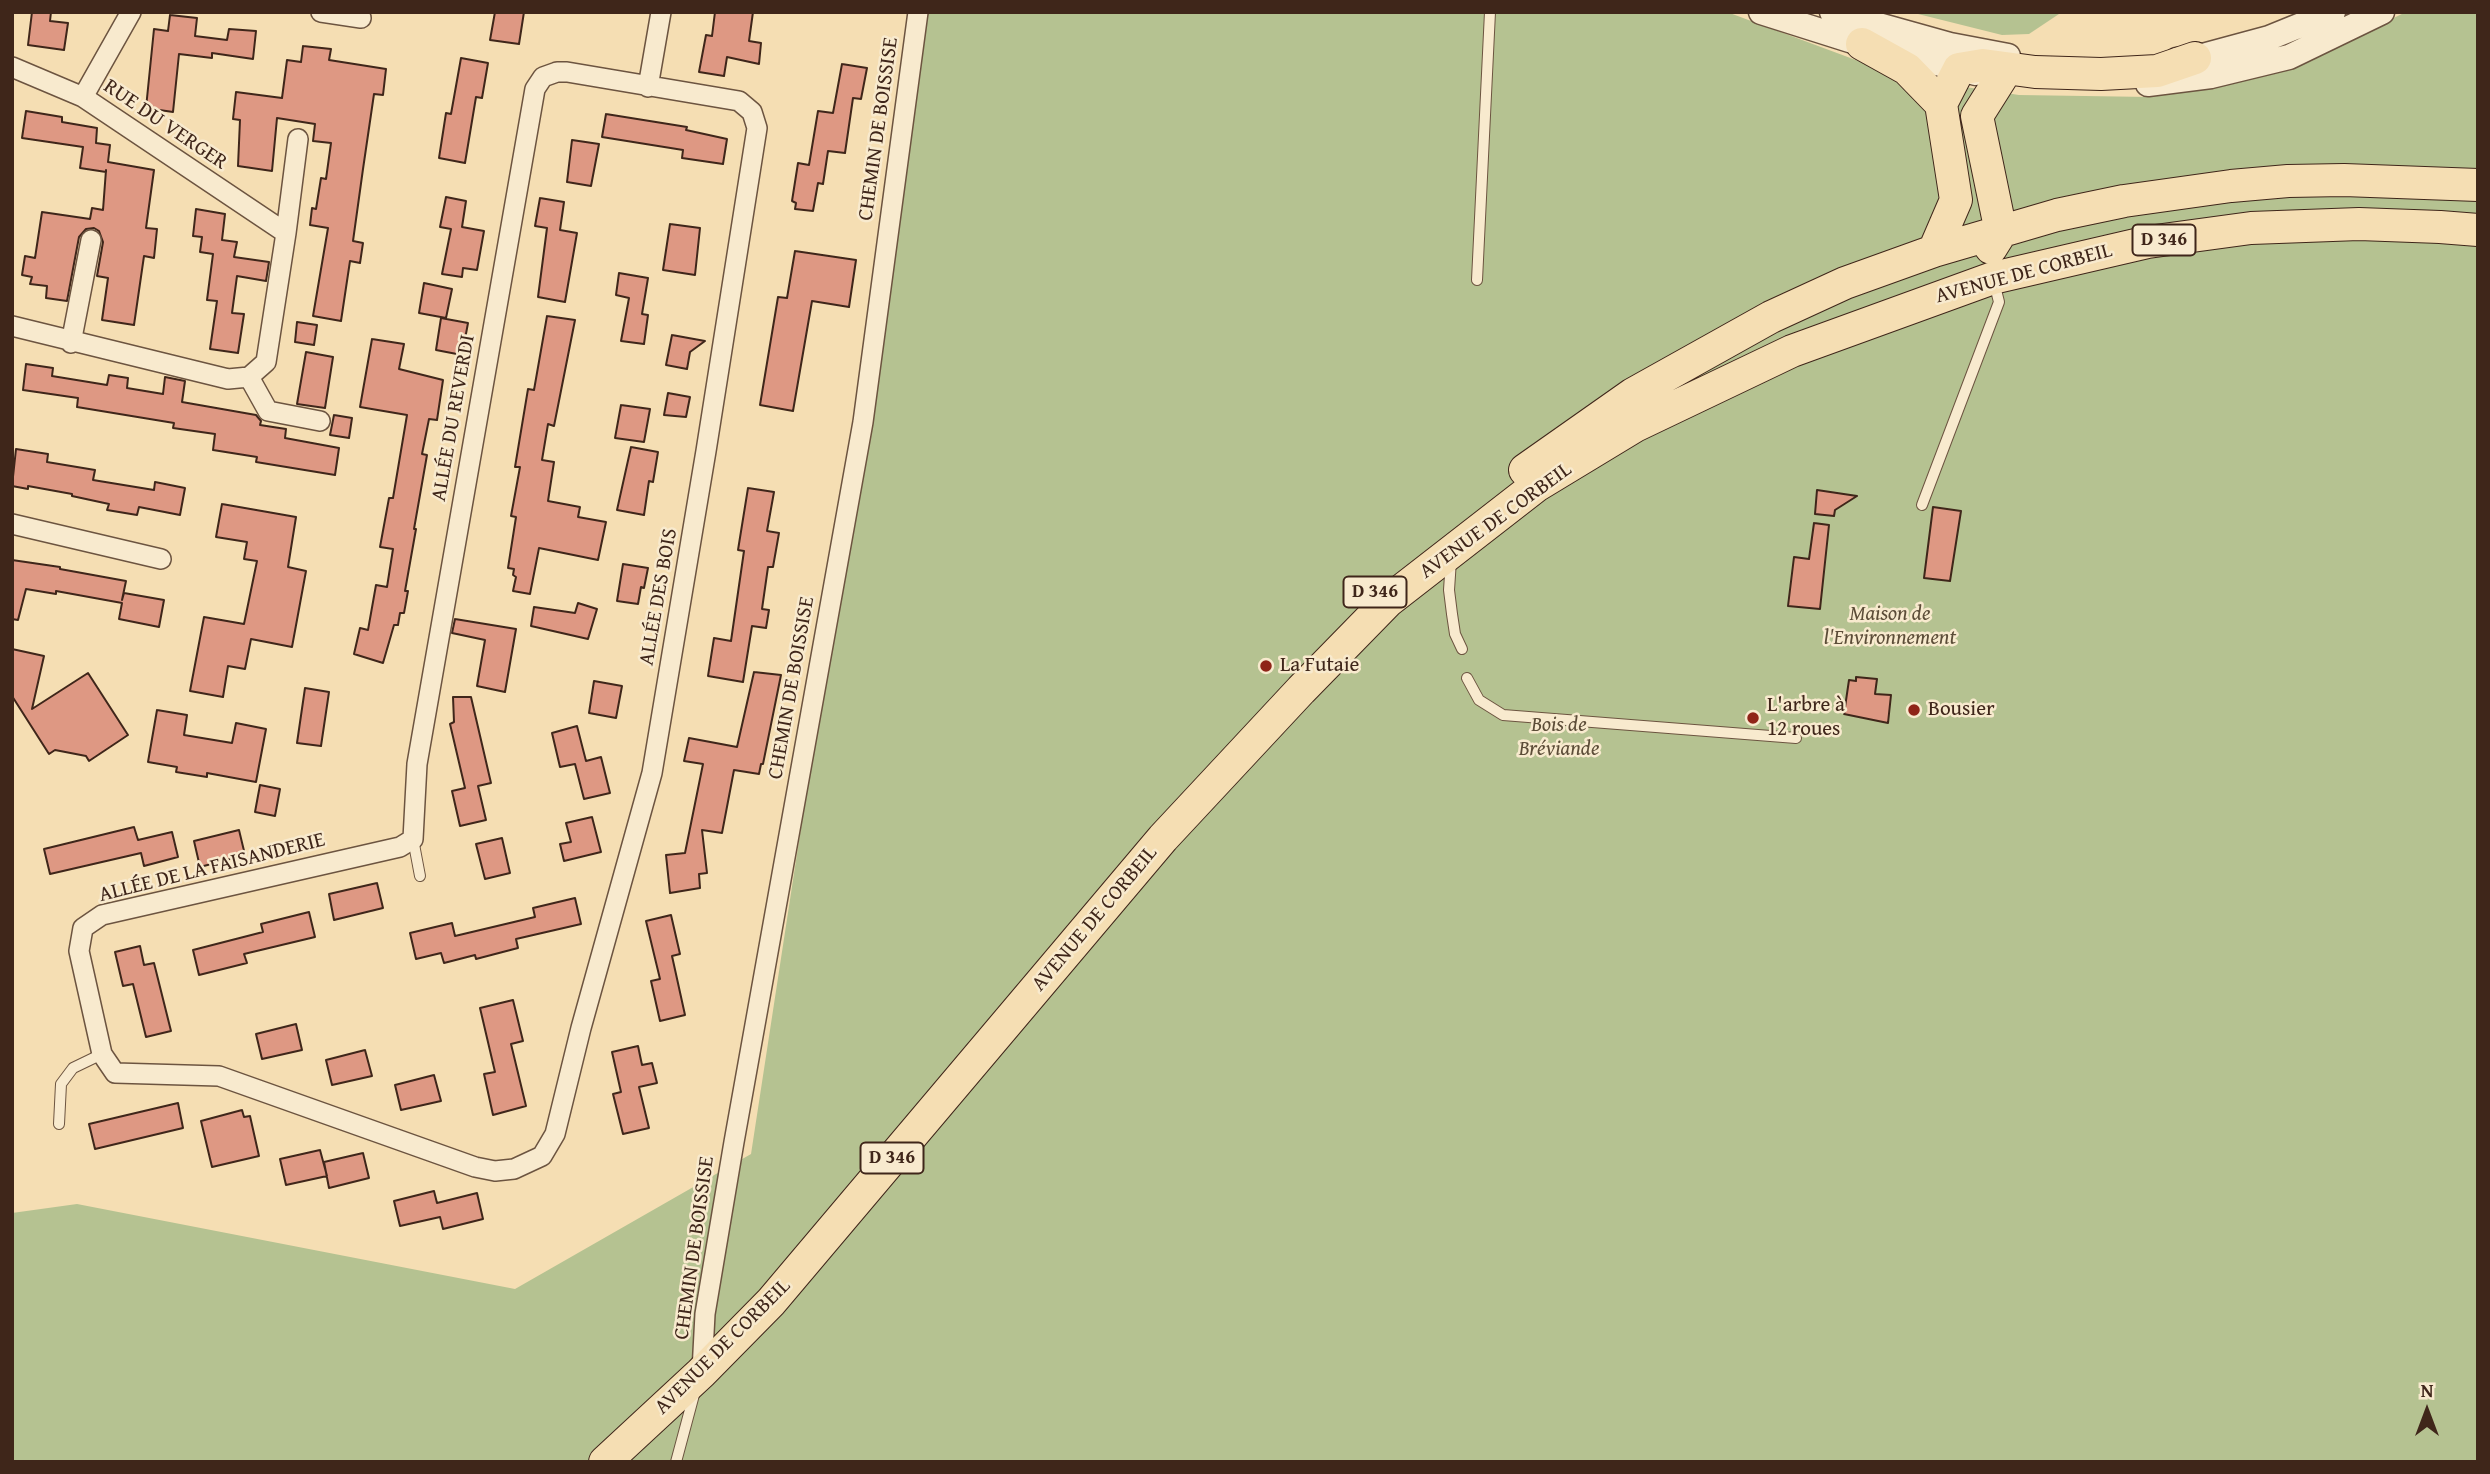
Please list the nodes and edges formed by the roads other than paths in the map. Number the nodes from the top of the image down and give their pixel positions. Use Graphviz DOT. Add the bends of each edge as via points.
graph roads {
  1 [pos="131,12"];
  2 [pos="321,12"];
  3 [pos="661,12"];
  4 [pos="918,12"];
  5 [pos="1490,12"];
  6 [pos="1761,12"];
  7 [pos="1832,12"];
  8 [pos="2333,12"];
  9 [pos="2382,12"];
  10 [pos="361,18"];
  11 [pos="1862,44"];
  12 [pos="1958,54"];
  13 [pos="2195,58"];
  14 [pos="12,67"];
  15 [pos="2001,78"];
  16 [pos="648,87"];
  17 [pos="83,97"];
  18 [pos="1941,104"];
  19 [pos="1977,116"];
  20 [pos="298,139"];
  21 [pos="1990,182"];
  22 [pos="2478,185"];
  23 [pos="1956,200"];
  24 [pos="2057,215"];
  25 [pos="2478,230"];
  26 [pos="286,233"];
  27 [pos="91,240"];
  28 [pos="1934,251"];
  29 [pos="1986,252"];
  30 [pos="1477,280"];
  31 [pos="12,326"];
  32 [pos="71,342"];
  33 [pos="249,377"];
  34 [pos="320,421"];
  35 [pos="1922,505"];
  36 [pos="12,524"];
  37 [pos="1451,551"];
  38 [pos="161,559"];
  39 [pos="1462,649"];
  40 [pos="1467,678"];
  41 [pos="1796,738"];
  42 [pos="1163,838"];
  43 [pos="413,839"];
  44 [pos="420,876"];
  45 [pos="102,1054"];
  46 [pos="59,1124"];
  47 [pos="702,1372"];
  48 [pos="605,1462"];
  49 [pos="676,1462"];
  1 -- 17 [label="street"];
  2 -- 10 [label="street"];
  3 -- 16 [label="street"];
  4 -- 47 [label="street, CHEMIN DE BOISSISE" via="863,422 705,1314"];
  5 -- 30 [label="lane"];
  6 -- 11 [label="street"];
  7 -- 12 [label="street"];
  8 -- 13 [label="street" via="2269,38"];
  9 -- 15 [label="street" via="2289,57 2211,76 2140,85"];
  11 -- 12 [label="street"];
  11 -- 18 [label="main road" via="1907,69"];
  12 -- 13 [label="main road" via="1983,65 2101,74 2157,71"];
  12 -- 15 [label="street"];
  12 -- 18 [label="main road"];
  12 -- 19 [label="main road"];
  14 -- 17 [label="street, RUE DU VERGER"];
  15 -- 19 [label="main road"];
  16 -- 43 [label="street, ALLÉE DU REVERDI" via="557,72 543,77 535,89 416,764"];
  16 -- 45 [label="street, ALLÉE DES BOIS" via="739,102 752,112 757,128 652,774 555,1134 542,1156 514,1169 495,1171 219,1076 115,1073"];
  17 -- 26 [label="street, RUE DU VERGER"];
  18 -- 23 [label="main road"];
  19 -- 21 [label="main road"];
  20 -- 26 [label="street"];
  21 -- 24 [label="main road" via="2027,206"];
  21 -- 29 [label="main road"];
  22 -- 24 [label="main road, D 346" via="2288,181 2124,201"];
  23 -- 28 [label="main road"];
  23 -- 29 [label="main road"];
  24 -- 29 [label="main road, D 346"];
  25 -- 29 [label="main road, AVENUE DE CORBEIL / D 346" via="2359,225 2251,228 2148,242 2025,270"];
  26 -- 33 [label="street" via="266,362"];
  27 -- 32 [label="street"];
  28 -- 29 [label="main road, D 346"];
  28 -- 42 [label="main road, D 346" via="1845,283 1771,317 1633,394 1472,507 1352,613 1268,706"];
  29 -- 35 [label="lane" via="1999,302"];
  29 -- 37 [label="main road, AVENUE DE CORBEIL / D 346" via="1635,426 1536,486"];
  31 -- 32 [label="street"];
  32 -- 33 [label="street" via="228,379"];
  33 -- 34 [label="street" via="268,411"];
  36 -- 38 [label="street"];
  37 -- 39 [label="lane" via="1449,590 1455,634"];
  37 -- 42 [label="main road, AVENUE DE CORBEIL / D 346" via="1388,601"];
  40 -- 41 [label="lane" via="1479,699 1503,715"];
  42 -- 47 [label="main road, AVENUE DE CORBEIL / D 346" via="771,1302"];
  43 -- 44 [label="lane, ALLÉE DU REVERDI"];
  43 -- 45 [label="street, ALLÉE DE LA FAISANDERIE" via="400,847 102,915 83,928 79,951"];
  45 -- 46 [label="lane" via="73,1068 61,1084"];
  47 -- 48 [label="main road, AVENUE DE CORBEIL / D 346"];
  47 -- 49 [label="lane"];
}
